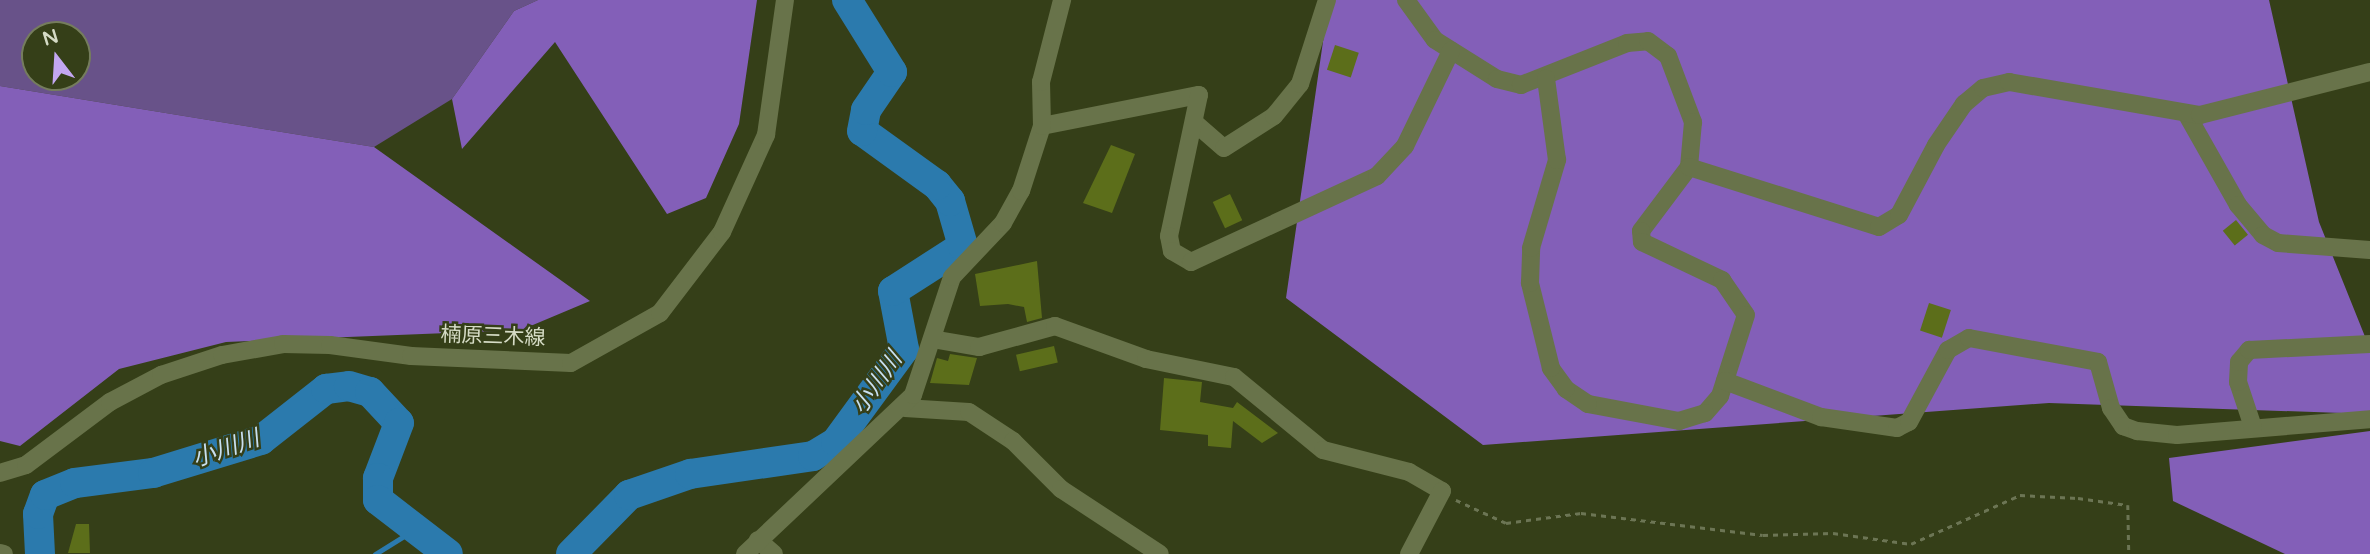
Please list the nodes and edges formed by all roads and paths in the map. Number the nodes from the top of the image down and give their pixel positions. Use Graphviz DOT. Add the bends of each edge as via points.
graph roads {
  1 [pos="785,0"];
  2 [pos="1062,0"];
  3 [pos="1327,0"];
  4 [pos="1406,0"];
  5 [pos="1451,51"];
  6 [pos="2370,72"];
  7 [pos="1545,79"];
  8 [pos="2186,113"];
  9 [pos="1195,123"];
  10 [pos="1042,126"];
  11 [pos="1689,167"];
  12 [pos="2370,250"];
  13 [pos="932,339"];
  14 [pos="2370,344"];
  15 [pos="1725,381"];
  16 [pos="905,408"];
  17 [pos="2370,419"];
  18 [pos="2253,427"];
  19 [pos="0,473"];
  20 [pos="1442,491"];
  21 [pos="758,540"];
  22 [pos="745,554"];
  23 [pos="775,554"];
  24 [pos="1160,554"];
  25 [pos="1409,554"];
  26 [pos="2129,554"];
  1 -- 19 [label="street, 楠原三木線" via="766,135 722,232 660,313 571,363 411,356 330,345 283,344 222,355 161,374 110,402 26,465"];
  2 -- 10 [label="street" via="1041,82"];
  3 -- 9 [label="street" via="1300,84 1275,116 1224,148"];
  4 -- 5 [label="street" via="1434,40"];
  5 -- 7 [label="street" via="1497,79 1521,85"];
  5 -- 9 [label="street" via="1405,146 1377,176 1191,262 1172,251 1170,236"];
  6 -- 8 [label="street" via="2211,112"];
  7 -- 11 [label="street" via="1580,58 1648,41 1668,56 1680,78 1693,122"];
  7 -- 15 [label="street" via="1557,160 1531,248 1530,283 1551,368 1566,389 1588,404 1679,421 1705,413"];
  8 -- 11 [label="street" via="2009,82 1983,88 1936,145 1899,215 1879,227"];
  8 -- 12 [label="street" via="2238,205 2263,235 2278,243"];
  9 -- 10 [label="street" via="1199,95"];
  10 -- 13 [label="street" via="1021,191 1003,223 952,277"];
  11 -- 15 [label="street" via="1641,230 1642,242 1722,280 1742,302 1743,332"];
  13 -- 16 [label="street"];
  13 -- 20 [label="street" via="979,347 1055,326 1146,359 1195,365 1234,377 1324,450 1409,472"];
  14 -- 18 [label="street" via="2249,350 2239,362 2238,382"];
  15 -- 18 [label="street" via="1821,417 1897,428 1909,422 1948,350 1969,338 1995,339 2098,362 2111,408 2123,426 2137,431"];
  16 -- 21 [label="street" via="816,481"];
  16 -- 24 [label="street" via="969,412 1013,442 1061,489"];
  17 -- 18 [label="street"];
  20 -- 25 [label="street"];
  20 -- 26 [label="path" via="1482,517 1506,523 1581,513 1763,535 1833,533 1911,544 2020,495 2078,498 2128,505"];
  21 -- 22 [label="street"];
  21 -- 23 [label="street"];
}
